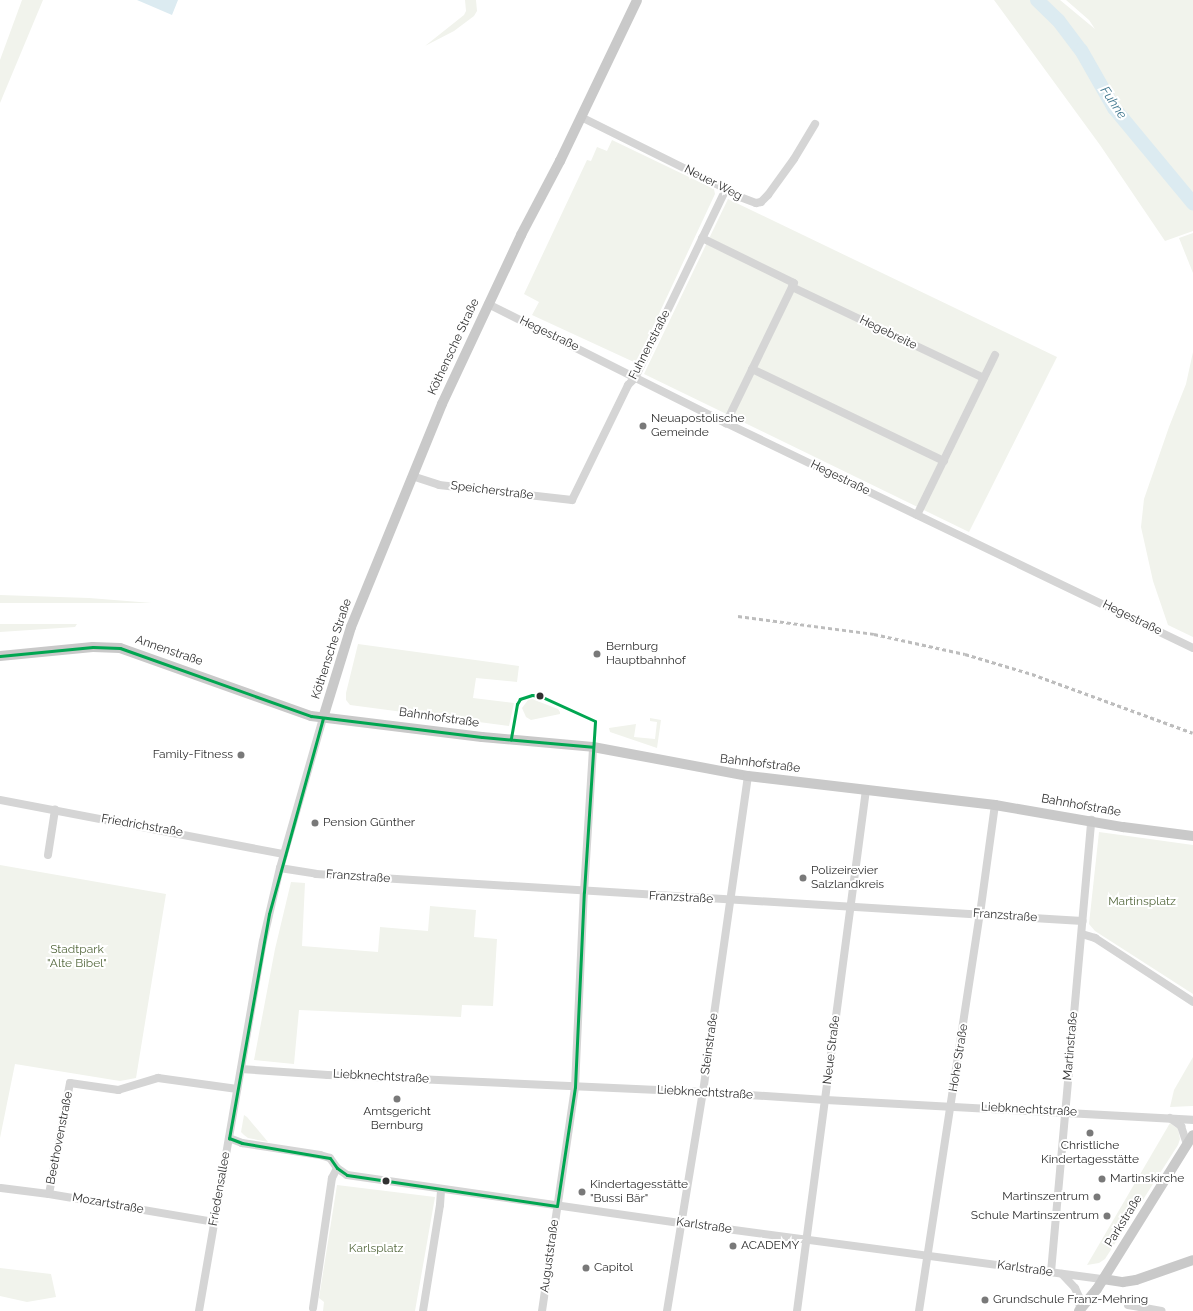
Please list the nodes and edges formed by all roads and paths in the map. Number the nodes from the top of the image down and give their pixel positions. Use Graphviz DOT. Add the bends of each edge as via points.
graph roads {
  1 [pos="636,0"];
  2 [pos="581,117"];
  3 [pos="815,124"];
  4 [pos="726,188"];
  5 [pos="702,238"];
  6 [pos="792,287"];
  7 [pos="488,304"];
  8 [pos="995,355"];
  9 [pos="752,369"];
  10 [pos="635,378"];
  11 [pos="984,378"];
  12 [pos="726,423"];
  13 [pos="944,461"];
  14 [pos="412,476"];
  15 [pos="572,500"];
  16 [pos="918,515"];
  17 [pos="1193,648"];
  18 [pos="0,656"];
  19 [pos="323,718"];
  20 [pos="593,747"];
  21 [pos="748,776"];
  22 [pos="866,790"];
  23 [pos="0,800"];
  24 [pos="995,805"];
  25 [pos="55,810"];
  26 [pos="1091,820"];
  27 [pos="1193,836"];
  28 [pos="284,854"];
  29 [pos="48,855"];
  30 [pos="280,868"];
  31 [pos="584,892"];
  32 [pos="730,900"];
  33 [pos="851,907"];
  34 [pos="980,914"];
  35 [pos="1083,921"];
  36 [pos="1082,934"];
  37 [pos="1193,1002"];
  38 [pos="241,1069"];
  39 [pos="575,1087"];
  40 [pos="237,1089"];
  41 [pos="703,1092"];
  42 [pos="826,1100"];
  43 [pos="951,1106"];
  44 [pos="1065,1113"];
  45 [pos="1170,1118"];
  46 [pos="1193,1120"];
  47 [pos="1193,1135"];
  48 [pos="229,1138"];
  49 [pos="1187,1145"];
  50 [pos="337,1168"];
  51 [pos="1,1188"];
  52 [pos="441,1189"];
  53 [pos="49,1194"];
  54 [pos="557,1206"];
  55 [pos="214,1222"];
  56 [pos="682,1224"];
  57 [pos="806,1240"];
  58 [pos="927,1257"];
  59 [pos="1193,1260"];
  60 [pos="1051,1272"];
  61 [pos="1062,1274"];
  62 [pos="1103,1280"];
  63 [pos="1128,1304"];
  64 [pos="314,1308"];
  65 [pos="1080,1310"];
  66 [pos="199,1311"];
  67 [pos="423,1311"];
  68 [pos="542,1311"];
  69 [pos="667,1311"];
  70 [pos="796,1311"];
  71 [pos="919,1311"];
  72 [pos="1161,1311"];
  1 -- 2 [label="main road, Köthensche Straße"];
  2 -- 4 [label="street, Neuer Weg"];
  2 -- 7 [label="main road, Köthensche Straße"];
  3 -- 4 [label="street, Neuer Weg" via="790,165 761,202 750,202"];
  4 -- 5 [label="street, Fuhnenstraße"];
  5 -- 6 [label="street, Hegebreite" via="794,283"];
  5 -- 10 [label="street, Fuhnenstraße"];
  6 -- 9 [label="street"];
  6 -- 11 [label="street, Hegebreite"];
  7 -- 10 [label="street, Hegestraße"];
  7 -- 14 [label="main road, Köthensche Straße"];
  8 -- 11 [label="street"];
  9 -- 12 [label="street"];
  9 -- 13 [label="street"];
  10 -- 12 [label="street, Hegestraße"];
  10 -- 15 [label="street, Fuhnenstraße" via="628,386"];
  11 -- 13 [label="street"];
  12 -- 16 [label="street, Hegestraße"];
  13 -- 16 [label="street"];
  14 -- 15 [label="street, Speicherstraße" via="439,485"];
  14 -- 19 [label="main road, Köthensche Straße" via="349,632"];
  16 -- 17 [label="street, Hegestraße"];
  18 -- 19 [label="main road, Annenstraße" via="99,647 120,648 226,684 299,713"];
  19 -- 20 [label="main road, Bahnhofstraße"];
  19 -- 28 [label="street, Friedensallee"];
  20 -- 21 [label="main road, Bahnhofstraße"];
  20 -- 31 [label="street, Auguststraße"];
  21 -- 22 [label="main road, Bahnhofstraße"];
  21 -- 32 [label="street, Steinstraße"];
  22 -- 24 [label="main road, Bahnhofstraße"];
  22 -- 33 [label="street, Neue Straße"];
  23 -- 25 [label="street, Friedrichstraße"];
  24 -- 26 [label="main road, Bahnhofstraße"];
  24 -- 34 [label="street, Hohe Straße"];
  25 -- 28 [label="street, Friedrichstraße"];
  25 -- 29 [label="street"];
  26 -- 27 [label="main road, Bahnhofstraße"];
  26 -- 35 [label="street, Martinstraße"];
  28 -- 30 [label="street, Friedensallee"];
  30 -- 31 [label="street, Franzstraße" via="316,874"];
  30 -- 38 [label="street, Friedensallee" via="263,941"];
  31 -- 32 [label="street, Franzstraße"];
  31 -- 39 [label="street, Auguststraße"];
  32 -- 33 [label="street, Franzstraße"];
  32 -- 41 [label="street, Steinstraße"];
  33 -- 34 [label="street, Franzstraße"];
  33 -- 42 [label="street, Neue Straße"];
  34 -- 35 [label="street, Franzstraße"];
  34 -- 43 [label="street, Hohe Straße"];
  35 -- 36 [label="street, Martinstraße"];
  36 -- 37 [label="street" via="1095,938"];
  36 -- 44 [label="street, Martinstraße"];
  38 -- 39 [label="street, Liebknechtstraße"];
  38 -- 40 [label="street, Friedensallee"];
  39 -- 41 [label="street, Liebknechtstraße"];
  39 -- 54 [label="street, Auguststraße"];
  40 -- 48 [label="street, Friedensallee"];
  40 -- 53 [label="street, Beethovenstraße" via="158,1078 118,1090 70,1084"];
  41 -- 42 [label="street, Liebknechtstraße"];
  41 -- 56 [label="street, Steinstraße"];
  42 -- 43 [label="street, Liebknechtstraße"];
  42 -- 57 [label="street, Neue Straße"];
  43 -- 44 [label="street, Liebknechtstraße"];
  43 -- 58 [label="street, Hohe Straße"];
  44 -- 45 [label="street, Liebknechtstraße"];
  44 -- 60 [label="street, Martinstraße"];
  45 -- 46 [label="street, Liebknechtstraße"];
  45 -- 49 [label="street" via="1181,1126"];
  47 -- 49 [label="main road, Parkstraße"];
  48 -- 50 [label="street" via="242,1143 320,1155 330,1158"];
  48 -- 55 [label="street, Friedensallee"];
  49 -- 62 [label="main road, Parkstraße"];
  50 -- 52 [label="street" via="347,1175"];
  50 -- 64 [label="street" via="332,1178"];
  51 -- 53 [label="street, Mozartstraße"];
  52 -- 54 [label="street, Karlstraße"];
  52 -- 67 [label="street"];
  53 -- 55 [label="street, Mozartstraße"];
  54 -- 56 [label="street, Karlstraße"];
  54 -- 68 [label="street, Auguststraße"];
  55 -- 66 [label="street, Friedensallee"];
  56 -- 57 [label="street, Karlstraße"];
  56 -- 69 [label="street, Steinstraße"];
  57 -- 58 [label="street, Karlstraße"];
  57 -- 70 [label="street, Neue Straße"];
  58 -- 60 [label="street, Karlstraße"];
  58 -- 71 [label="street, Hohe Straße"];
  59 -- 62 [label="main road" via="1136,1280"];
  60 -- 61 [label="street, Karlstraße"];
  61 -- 62 [label="street, Karlstraße"];
  61 -- 65 [label="street, Karlstraße" via="1075,1288"];
  62 -- 65 [label="main road, Parkstraße"];
  63 -- 72 [label="street"];
}
